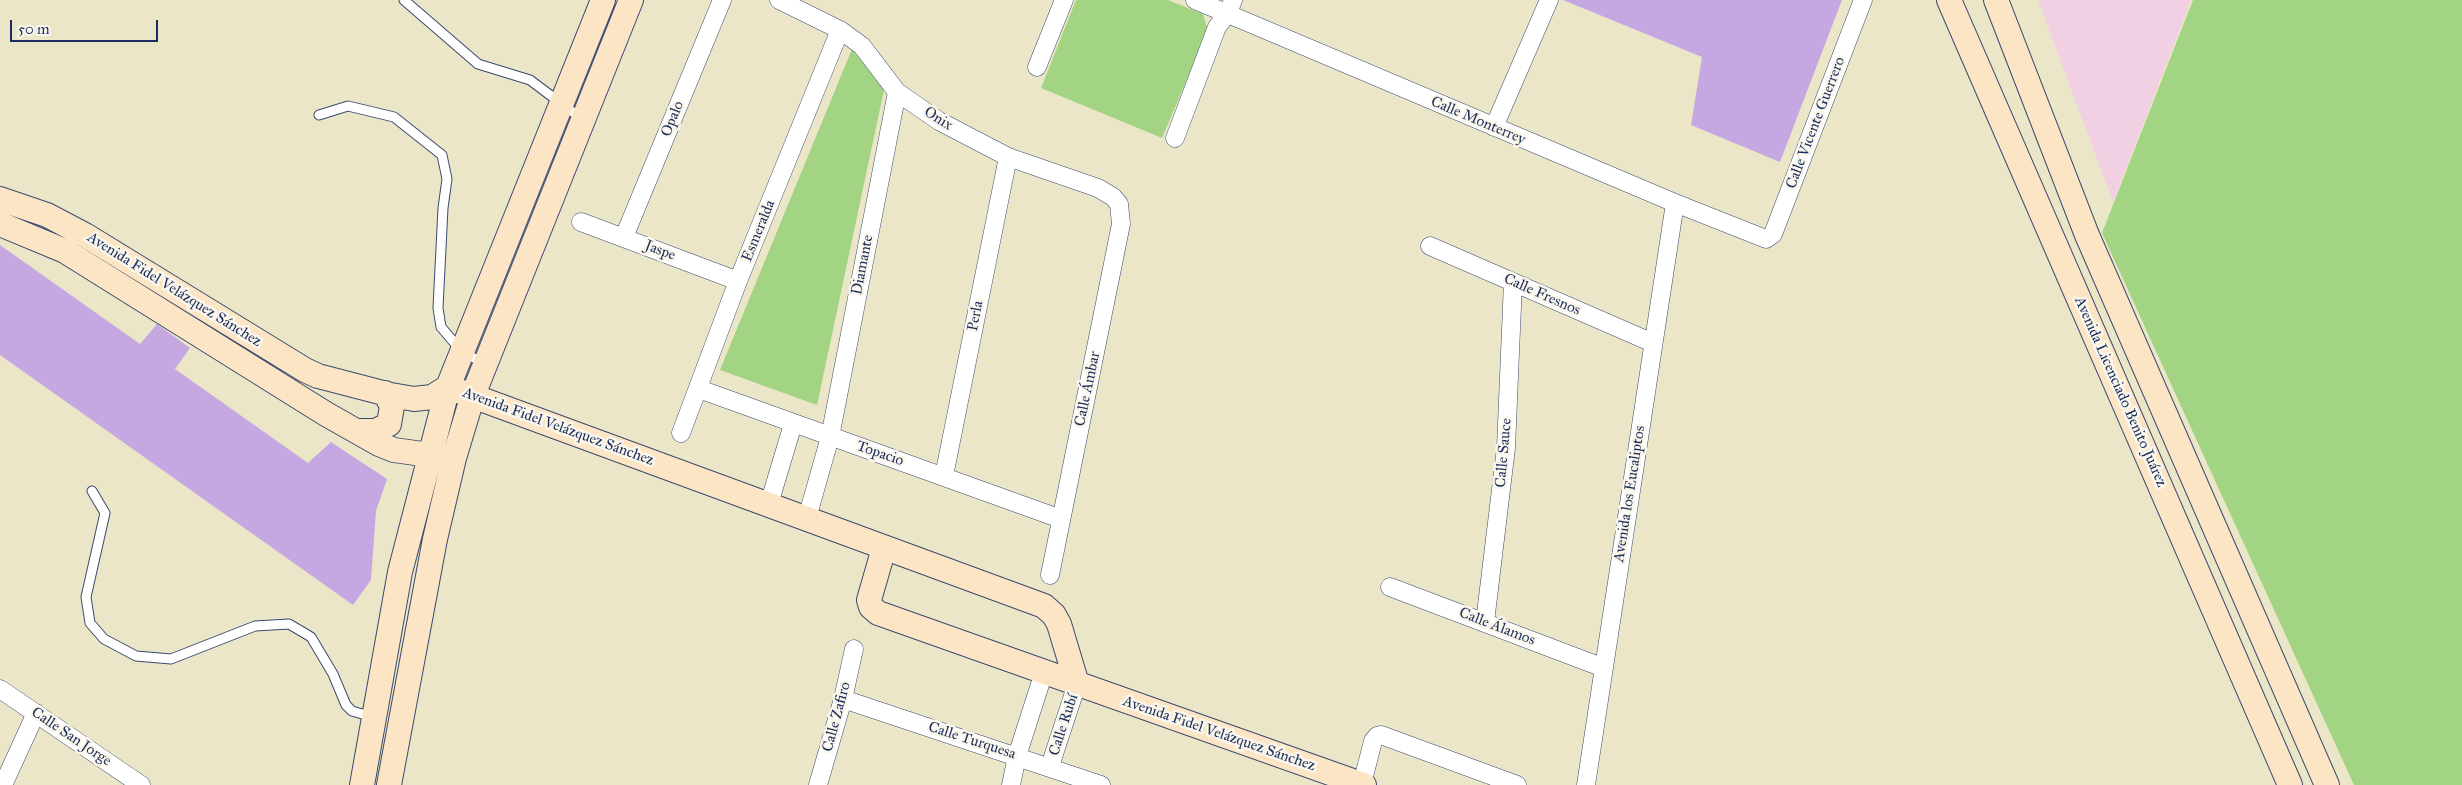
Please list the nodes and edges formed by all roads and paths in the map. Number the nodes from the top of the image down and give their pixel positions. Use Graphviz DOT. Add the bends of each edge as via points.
graph roads {
  1 [pos="404,0"];
  2 [pos="603,0"];
  3 [pos="631,0"];
  4 [pos="722,0"];
  5 [pos="779,0"];
  6 [pos="1064,0"];
  7 [pos="1195,0"];
  8 [pos="1549,0"];
  9 [pos="1863,0"];
  10 [pos="1996,0"];
  11 [pos="1948,1"];
  12 [pos="1230,7"];
  13 [pos="840,30"];
  14 [pos="1037,67"];
  15 [pos="897,92"];
  16 [pos="562,106"];
  17 [pos="319,115"];
  18 [pos="582,119"];
  19 [pos="1494,128"];
  20 [pos="1174,138"];
  21 [pos="1008,157"];
  22 [pos="0,199"];
  23 [pos="1119,204"];
  24 [pos="1675,204"];
  25 [pos="581,222"];
  26 [pos="0,224"];
  27 [pos="624,237"];
  28 [pos="1763,238"];
  29 [pos="1430,246"];
  30 [pos="738,281"];
  31 [pos="1513,282"];
  32 [pos="1653,343"];
  33 [pos="463,353"];
  34 [pos="485,363"];
  35 [pos="448,387"];
  36 [pos="699,389"];
  37 [pos="384,393"];
  38 [pos="473,395"];
  39 [pos="793,424"];
  40 [pos="357,431"];
  41 [pos="681,433"];
  42 [pos="830,437"];
  43 [pos="428,457"];
  44 [pos="454,458"];
  45 [pos="944,476"];
  46 [pos="92,490"];
  47 [pos="770,504"];
  48 [pos="807,518"];
  49 [pos="1061,519"];
  50 [pos="884,548"];
  51 [pos="1050,575"];
  52 [pos="1390,587"];
  53 [pos="1484,622"];
  54 [pos="854,649"];
  55 [pos="1604,668"];
  56 [pos="1044,672"];
  57 [pos="1077,684"];
  58 [pos="0,689"];
  59 [pos="843,699"];
  60 [pos="36,713"];
  61 [pos="374,717"];
  62 [pos="1017,756"];
  63 [pos="1050,766"];
  64 [pos="139,784"];
  65 [pos="3,785"];
  66 [pos="362,785"];
  67 [pos="389,785"];
  68 [pos="818,785"];
  69 [pos="1011,785"];
  70 [pos="1101,785"];
  71 [pos="1363,785"];
  72 [pos="1517,785"];
  73 [pos="1586,785"];
  74 [pos="2290,785"];
  75 [pos="2327,785"];
  1 -- 16 [label="lane" via="478,64 530,80"];
  2 -- 16 [label="street"];
  3 -- 18 [label="street"];
  4 -- 27 [label="street, Opalo"];
  5 -- 13 [label="street, Onix"];
  6 -- 14 [label="street"];
  7 -- 12 [label="street, Calle Monterrey"];
  8 -- 19 [label="street"];
  9 -- 28 [label="street, Calle Vicente Guerrero" via="1773,234"];
  10 -- 75 [label="street" via="2086,235"];
  11 -- 74 [label="street, Avenida Licenciado Benito Juárez"];
  12 -- 19 [label="street, Calle Monterrey"];
  12 -- 20 [label="street" via="1218,27"];
  13 -- 15 [label="street, Onix" via="862,46"];
  13 -- 30 [label="street, Esmeralda"];
  15 -- 21 [label="street, Onix" via="939,121"];
  15 -- 42 [label="street, Diamante"];
  16 -- 18 [label="lane"];
  16 -- 33 [label="street"];
  17 -- 33 [label="lane" via="348,106 394,116 442,155 447,179 438,308 441,327"];
  18 -- 34 [label="street"];
  19 -- 24 [label="street, Calle Monterrey"];
  21 -- 23 [label="street, Onix" via="1098,188"];
  21 -- 45 [label="street, Perla"];
  22 -- 37 [label="street, Avenida Fidel Velázquez Sánchez" via="47,215 114,251 305,370"];
  23 -- 49 [label="street, Calle Ámbar" via="1121,224"];
  24 -- 28 [label="street, Calle Monterrey"];
  24 -- 32 [label="street, Avenida los Eucaliptos"];
  25 -- 27 [label="street, Jaspe"];
  26 -- 40 [label="street, Avenida Fidel Velázquez Sánchez" via="65,251"];
  27 -- 30 [label="street, Jaspe"];
  29 -- 31 [label="street, Calle Fresnos"];
  30 -- 36 [label="street, Esmeralda"];
  31 -- 32 [label="street, Calle Fresnos"];
  31 -- 53 [label="street, Calle Sauce" via="1506,448"];
  32 -- 55 [label="street, Avenida los Eucaliptos"];
  33 -- 34 [label="lane"];
  33 -- 35 [label="street"];
  34 -- 38 [label="street"];
  35 -- 37 [label="street, Avenida Fidel Velázquez Sánchez" via="440,394 423,399"];
  35 -- 38 [label="street, Avenida Fidel Velázquez Sánchez"];
  35 -- 43 [label="street"];
  36 -- 39 [label="street, Topacio"];
  36 -- 41 [label="street, Esmeralda"];
  37 -- 40 [label="street" via="392,406 389,424 376,431"];
  38 -- 44 [label="street"];
  38 -- 47 [label="street, Avenida Fidel Velázquez Sánchez"];
  39 -- 42 [label="street, Topacio"];
  39 -- 47 [label="street"];
  40 -- 43 [label="street, Avenida Fidel Velázquez Sánchez" via="394,450"];
  42 -- 45 [label="street, Topacio"];
  42 -- 48 [label="street, Diamante"];
  43 -- 44 [label="street, Avenida Fidel Velázquez Sánchez"];
  43 -- 61 [label="street" via="400,572"];
  44 -- 67 [label="street" via="435,539"];
  45 -- 49 [label="street, Topacio"];
  46 -- 61 [label="lane" via="105,514 86,597 90,623 104,639 136,656 171,659 255,626 290,624 311,637 333,674 346,705 352,711"];
  47 -- 48 [label="street, Avenida Fidel Velázquez Sánchez"];
  48 -- 50 [label="street, Avenida Fidel Velázquez Sánchez"];
  49 -- 51 [label="street, Calle Ámbar"];
  50 -- 56 [label="street, Avenida Fidel Velázquez Sánchez" via="869,600 874,610"];
  50 -- 57 [label="street, Avenida Fidel Velázquez Sánchez" via="1044,606 1059,624"];
  52 -- 53 [label="street, Calle Álamos"];
  53 -- 55 [label="street, Calle Álamos"];
  54 -- 59 [label="street, Calle Zafiro"];
  55 -- 73 [label="street, Avenida los Eucaliptos"];
  56 -- 57 [label="street, Avenida Fidel Velázquez Sánchez"];
  56 -- 62 [label="street"];
  57 -- 63 [label="street, Calle Rubí"];
  57 -- 71 [label="street, Avenida Fidel Velázquez Sánchez"];
  58 -- 60 [label="street, Calle San Jorge"];
  59 -- 62 [label="street, Calle Turquesa"];
  59 -- 68 [label="street, Calle Zafiro"];
  60 -- 64 [label="street, Calle San Jorge"];
  60 -- 65 [label="street"];
  61 -- 66 [label="street"];
  62 -- 63 [label="street, Calle Turquesa"];
  62 -- 69 [label="street"];
  63 -- 70 [label="street, Calle Turquesa"];
  71 -- 72 [label="street, Avenida Fidel Velázquez Sánchez" via="1373,741 1381,735"];
}
